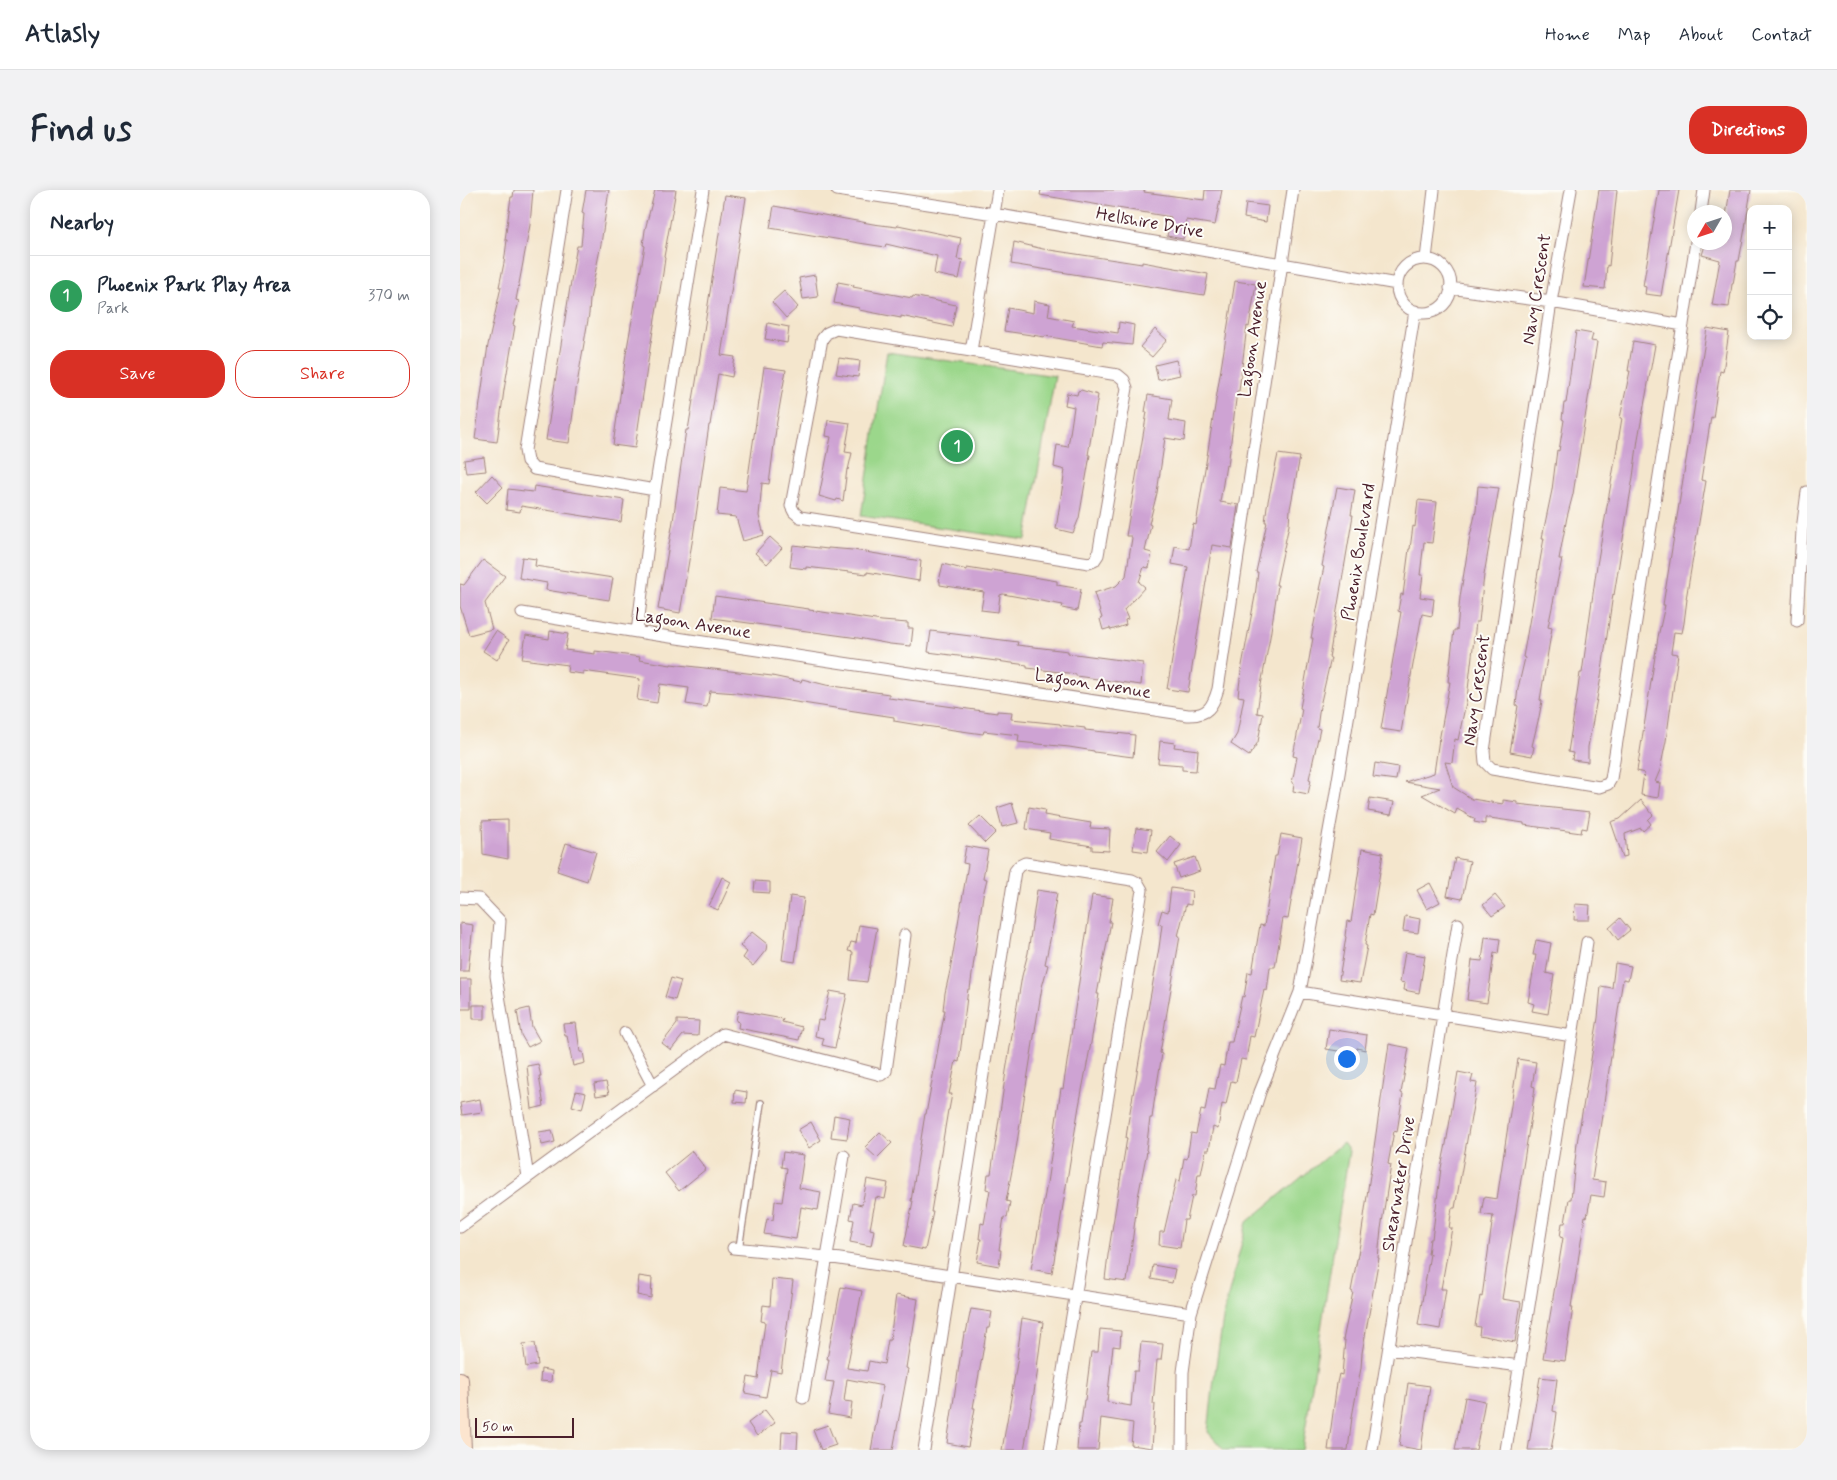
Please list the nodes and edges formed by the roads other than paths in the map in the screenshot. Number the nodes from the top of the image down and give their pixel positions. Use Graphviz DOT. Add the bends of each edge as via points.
graph roads {
  1 [pos="567,190"];
  2 [pos="703,190"];
  3 [pos="837,190"];
  4 [pos="998,190"];
  5 [pos="1293,190"];
  6 [pos="1434,190"];
  7 [pos="1571,190"];
  8 [pos="1704,190"];
  9 [pos="1702,205"];
  10 [pos="994,214"];
  11 [pos="1695,250"];
  12 [pos="1426,259"];
  13 [pos="1281,262"];
  14 [pos="1397,284"];
  15 [pos="1450,288"];
  16 [pos="1551,302"];
  17 [pos="1415,311"];
  18 [pos="1683,326"];
  19 [pos="971,351"];
  20 [pos="655,490"];
  21 [pos="1807,492"];
  22 [pos="1805,530"];
  23 [pos="522,613"];
  24 [pos="1797,621"];
  25 [pos="637,632"];
  26 [pos="460,898"];
  27 [pos="1458,924"];
  28 [pos="905,935"];
  29 [pos="1587,942"];
  30 [pos="1300,992"];
  31 [pos="1444,1015"];
  32 [pos="624,1033"];
  33 [pos="1572,1036"];
  34 [pos="653,1086"];
  35 [pos="760,1103"];
  36 [pos="844,1156"];
  37 [pos="528,1176"];
  38 [pos="460,1227"];
  39 [pos="736,1248"];
  40 [pos="827,1257"];
  41 [pos="952,1276"];
  42 [pos="1076,1295"];
  43 [pos="1191,1313"];
  44 [pos="1389,1350"];
  45 [pos="1520,1366"];
  46 [pos="460,1380"];
  47 [pos="803,1398"];
  48 [pos="463,1450"];
  49 [pos="924,1450"];
  50 [pos="1050,1450"];
  51 [pos="1182,1450"];
  52 [pos="1372,1450"];
  53 [pos="1506,1450"];
  1 -- 20 [label="street" via="525,450 527,461 534,469"];
  2 -- 20 [label="street"];
  3 -- 10 [label="street, Hellshire Drive"];
  4 -- 10 [label="street"];
  5 -- 13 [label="street"];
  6 -- 12 [label="street"];
  7 -- 16 [label="street, Navy Crescent"];
  8 -- 9 [label="street"];
  10 -- 13 [label="street, Hellshire Drive"];
  10 -- 19 [label="street"];
  11 -- 18 [label="street, Navy Crescent"];
  12 -- 14 [label="street" via="1410,262 1403,268"];
  12 -- 15 [label="street" via="1441,265 1450,279"];
  13 -- 14 [label="street, Hellshire Drive"];
  13 -- 25 [label="street, Lagoon Avenue" via="1218,689 1214,702 1205,712 1197,716 1188,715"];
  14 -- 17 [label="street" via="1402,300"];
  15 -- 16 [label="street"];
  15 -- 17 [label="street" via="1445,303 1439,308"];
  16 -- 18 [label="street"];
  16 -- 18 [label="street, Navy Crescent" via="1484,751 1485,762 1492,769 1599,787 1611,779"];
  17 -- 30 [label="street, Phoenix Boulevard"];
  19 -- 19 [label="street" via="1118,375 1124,380 1127,388 1098,555 1094,561 1089,563 800,517 794,512 791,506 822,339 827,332 836,329"];
  20 -- 25 [label="street"];
  21 -- 22 [label="street"];
  22 -- 24 [label="street"];
  23 -- 25 [label="street, Lagoon Avenue"];
  26 -- 37 [label="street" via="479,899 500,922 496,976"];
  27 -- 31 [label="street, Shearwater Drive"];
  28 -- 34 [label="street" via="886,1071 881,1075 723,1034"];
  29 -- 33 [label="street"];
  30 -- 31 [label="street"];
  30 -- 43 [label="street, Phoenix Boulevard" via="1260,1092"];
  31 -- 33 [label="street"];
  31 -- 44 [label="street, Shearwater Drive"];
  32 -- 34 [label="street"];
  33 -- 45 [label="street"];
  34 -- 37 [label="street"];
  35 -- 39 [label="lane"];
  36 -- 40 [label="street"];
  37 -- 38 [label="street"];
  39 -- 40 [label="street"];
  40 -- 41 [label="street"];
  40 -- 47 [label="street"];
  41 -- 42 [label="street"];
  41 -- 42 [label="street" via="1015,871 1024,864 1132,880 1142,890"];
  41 -- 49 [label="street"];
  42 -- 43 [label="street"];
  42 -- 50 [label="street"];
  43 -- 51 [label="street, Phoenix Boulevard" via="1183,1372"];
  44 -- 45 [label="street"];
  44 -- 52 [label="street, Shearwater Drive"];
  45 -- 53 [label="street"];
  46 -- 48 [label="street"];
}
